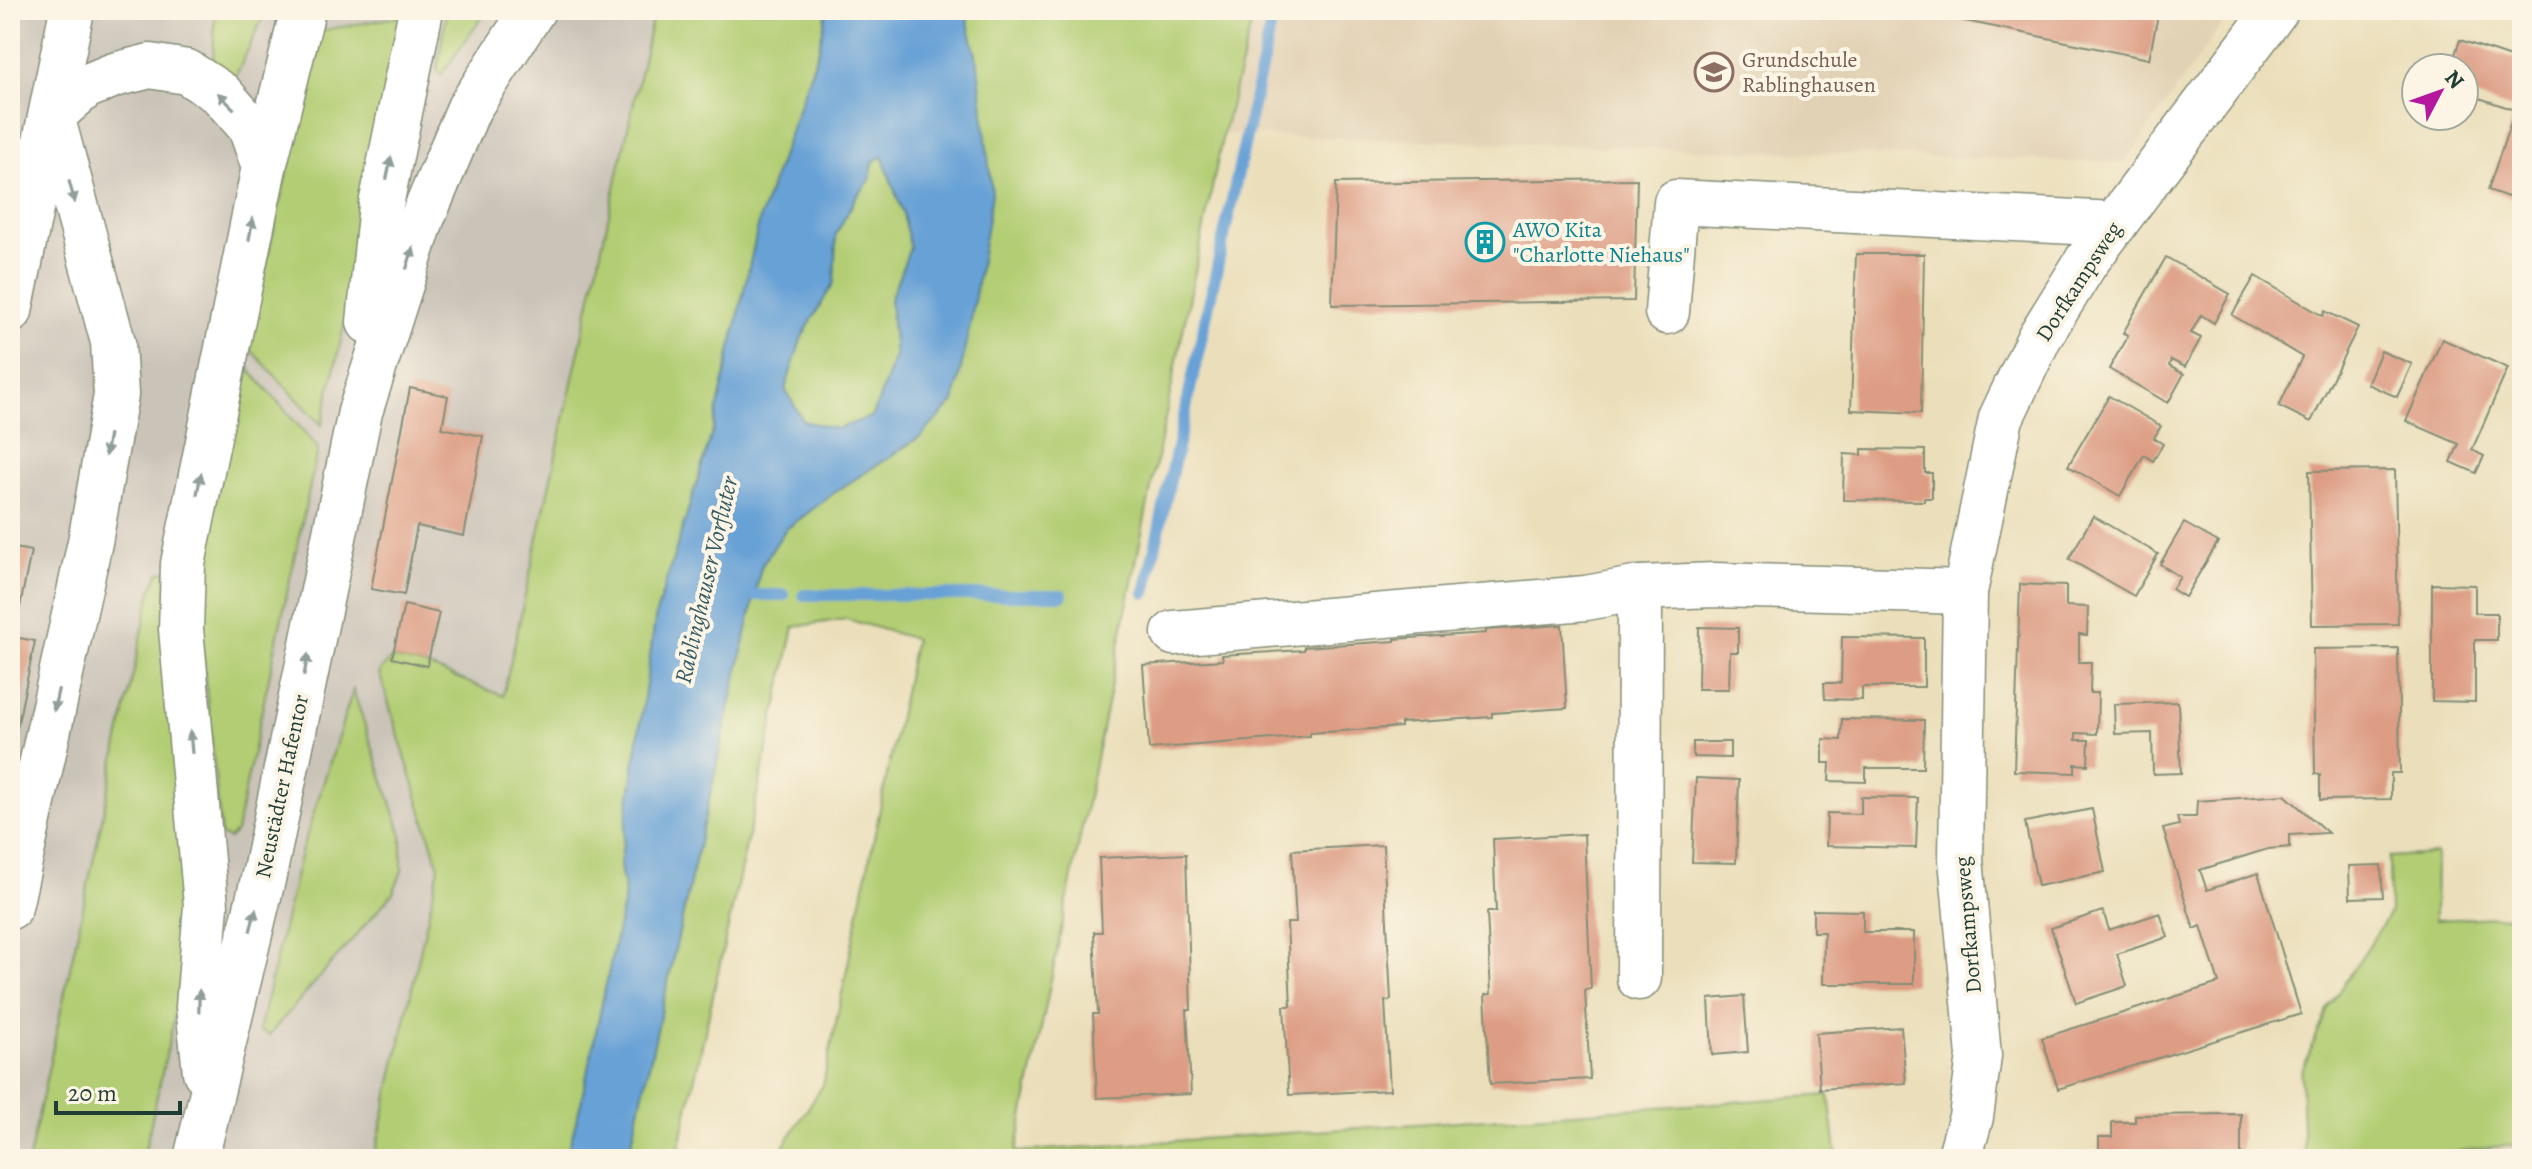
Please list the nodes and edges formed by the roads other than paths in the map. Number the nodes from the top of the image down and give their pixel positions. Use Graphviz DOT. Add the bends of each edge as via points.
graph roads {
  1 [pos="72,10"];
  2 [pos="303,10"];
  3 [pos="421,10"];
  4 [pos="533,10"];
  5 [pos="2276,10"];
  6 [pos="52,116"];
  7 [pos="264,167"];
  8 [pos="2115,224"];
  9 [pos="10,311"];
  10 [pos="1667,312"];
  11 [pos="360,412"];
  12 [pos="1640,588"];
  13 [pos="1965,592"];
  14 [pos="1174,633"];
  15 [pos="10,907"];
  16 [pos="1639,978"];
  17 [pos="208,1106"];
  18 [pos="196,1159"];
  19 [pos="1959,1159"];
  1 -- 6 [label="street"];
  2 -- 7 [label="street"];
  11 -- 3 [label="street, one-way" via="381,205"];
  11 -- 4 [label="street, one-way" via="422,219 469,108"];
  5 -- 8 [label="street, Dorfkampsweg"];
  7 -- 6 [label="street, one-way" via="250,127 221,94 187,72 150,66 114,75 85,87"];
  6 -- 9 [label="street"];
  6 -- 15 [label="street, one-way" via="113,342 116,395 90,542"];
  17 -- 7 [label="street, one-way" via="198,1007 206,905 181,629 183,564"];
  8 -- 10 [label="street" via="1676,202"];
  8 -- 13 [label="street, Dorfkampsweg" via="2039,338 2001,418"];
  17 -- 11 [label="street, Neustädter Hafentor, one-way" via="265,871"];
  12 -- 13 [label="street"];
  12 -- 14 [label="street" via="1586,598"];
  12 -- 16 [label="street"];
  13 -- 19 [label="street, Dorfkampsweg" via="1961,859 1979,1056"];
  17 -- 18 [label="street, Neustädter Hafentor"];
}
